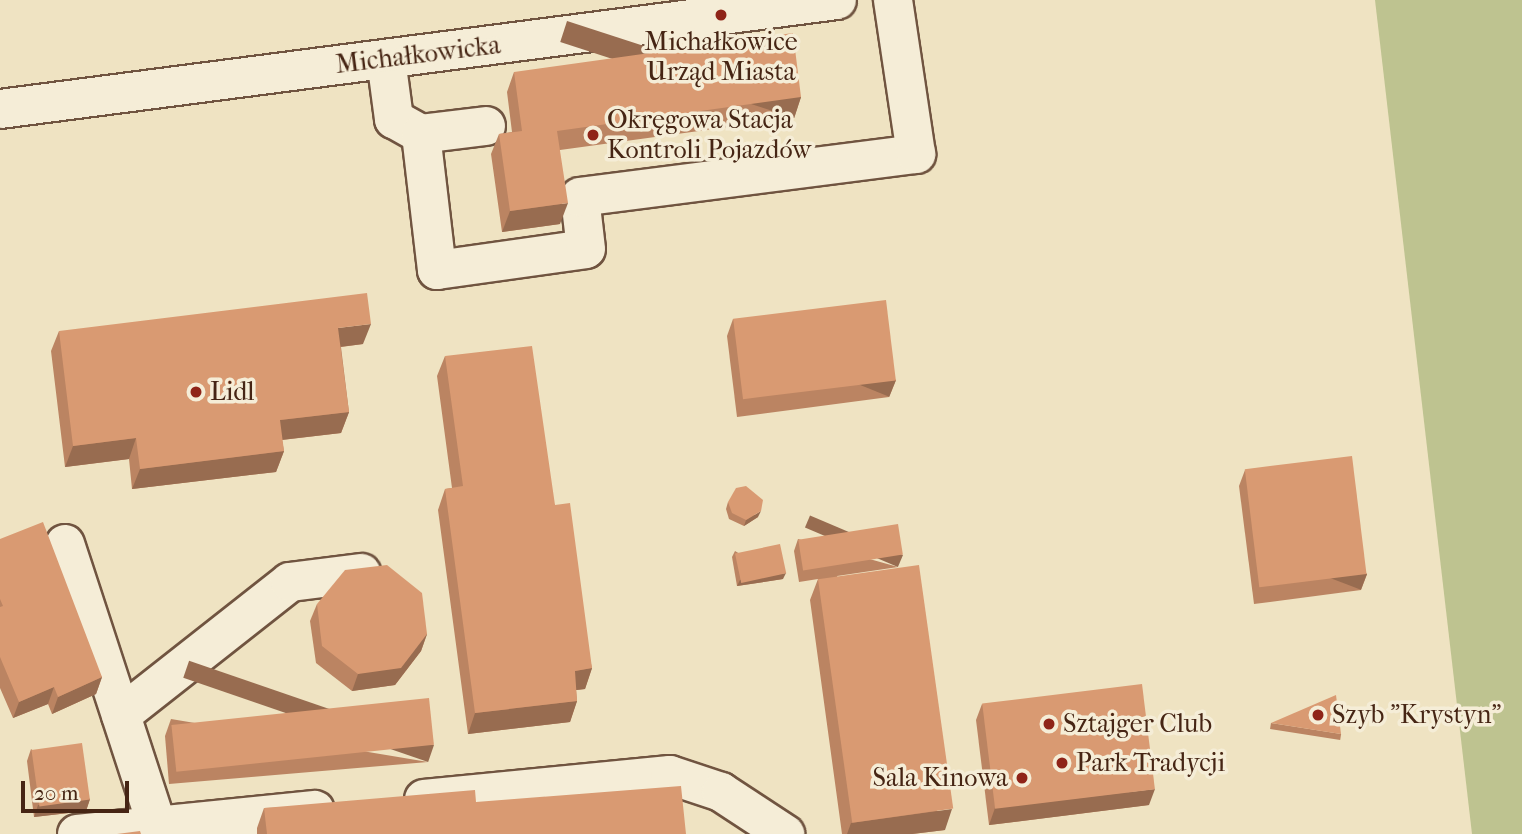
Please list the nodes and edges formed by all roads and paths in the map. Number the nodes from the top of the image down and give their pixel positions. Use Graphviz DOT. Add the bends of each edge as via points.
graph roads {
  1 [pos="837,0"];
  2 [pos="893,0"];
  3 [pos="674,11"];
  4 [pos="386,59"];
  5 [pos="0,109"];
  6 [pos="486,126"];
  7 [pos="421,134"];
  8 [pos="65,544"];
  9 [pos="361,573"];
  10 [pos="121,715"];
  11 [pos="393,802"];
  12 [pos="351,806"];
  13 [pos="157,825"];
  14 [pos="77,834"];
  15 [pos="785,834"];
  1 -- 3 [label="street, Michałkowicka"];
  2 -- 7 [label="street" via="916,155 580,197 586,249 437,270"];
  3 -- 4 [label="street, Michałkowicka"];
  4 -- 5 [label="street, Michałkowicka"];
  4 -- 7 [label="street" via="394,119"];
  6 -- 7 [label="street"];
  8 -- 10 [label="street"];
  9 -- 10 [label="street" via="290,582"];
  10 -- 13 [label="street"];
  11 -- 15 [label="street" via="670,775 720,792"];
  12 -- 13 [label="street"];
  13 -- 14 [label="street"];
}
